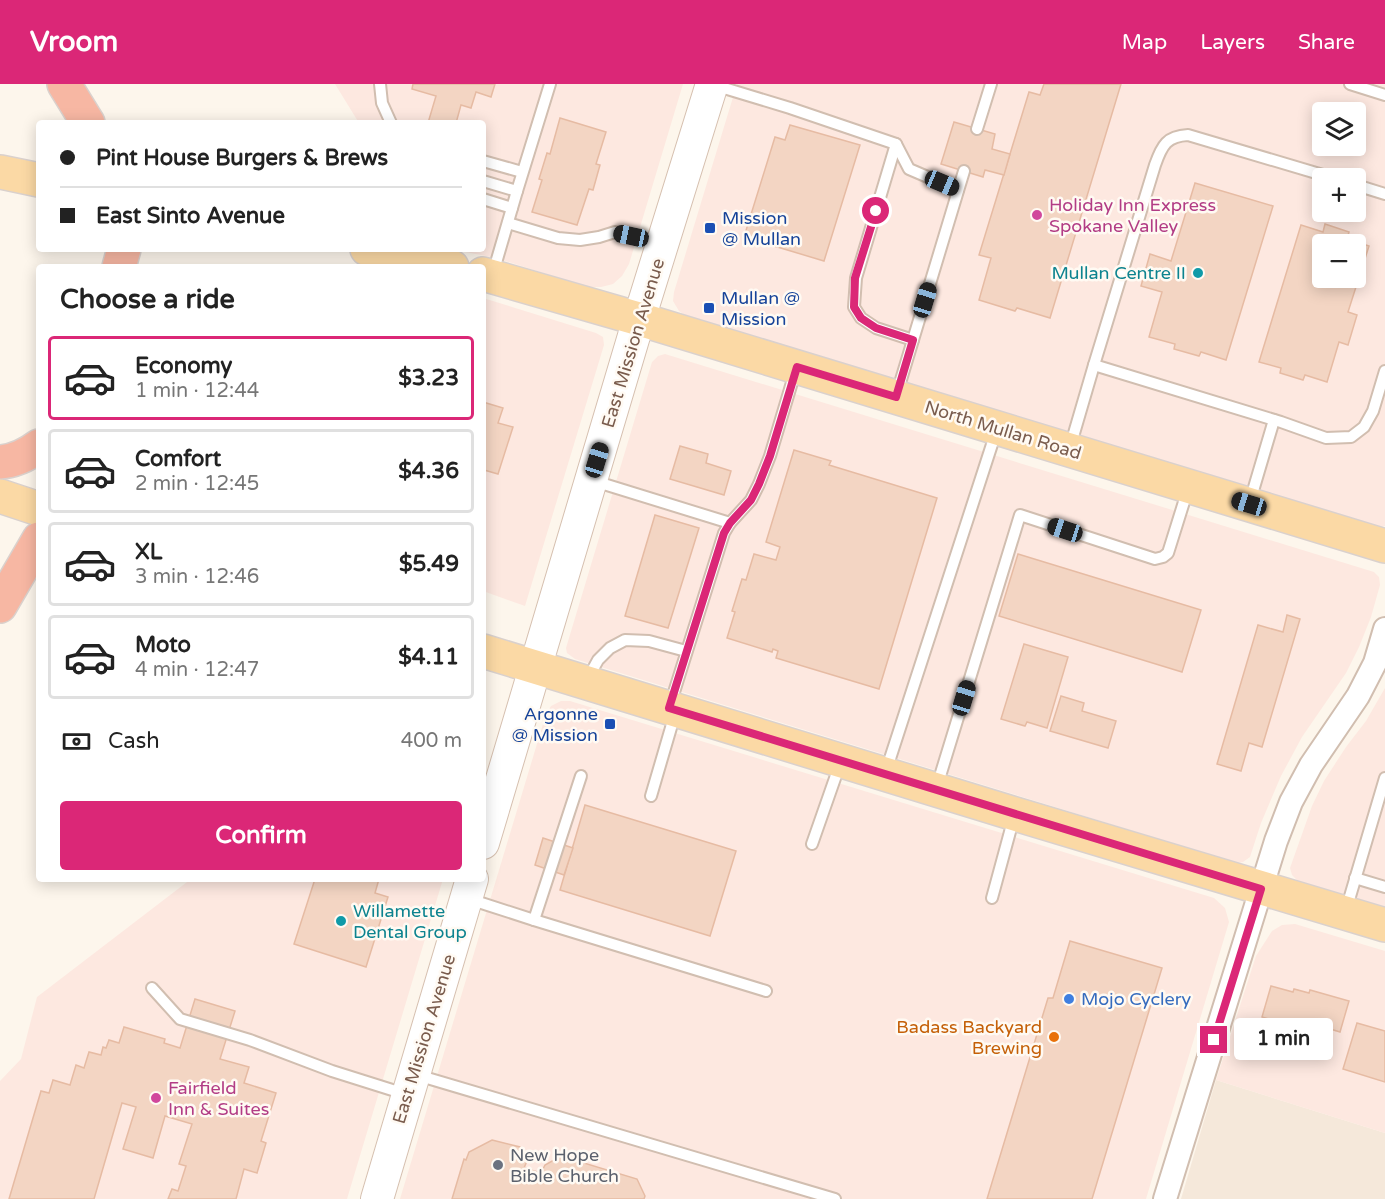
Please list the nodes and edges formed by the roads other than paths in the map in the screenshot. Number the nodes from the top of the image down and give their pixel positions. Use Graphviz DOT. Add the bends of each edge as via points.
graph roads {
  1 [pos="64,84"];
  2 [pos="380,84"];
  3 [pos="550,84"];
  4 [pos="712,84"];
  5 [pos="991,84"];
  6 [pos="1350,84"];
  7 [pos="1385,94"];
  8 [pos="86,120"];
  9 [pos="390,120"];
  10 [pos="977,129"];
  11 [pos="896,144"];
  12 [pos="486,162"];
  13 [pos="964,171"];
  14 [pos="0,172"];
  15 [pos="522,172"];
  16 [pos="1312,172"];
  17 [pos="36,179"];
  18 [pos="486,182"];
  19 [pos="1366,189"];
  20 [pos="958,190"];
  21 [pos="517,191"];
  22 [pos="1385,194"];
  23 [pos="486,200"];
  24 [pos="512,208"];
  25 [pos="507,224"];
  26 [pos="663,243"];
  27 [pos="381,252"];
  28 [pos="438,264"];
  29 [pos="488,275"];
  30 [pos="639,319"];
  31 [pos="913,340"];
  32 [pos="1094,365"];
  33 [pos="797,367"];
  34 [pos="1385,372"];
  35 [pos="896,397"];
  36 [pos="1274,420"];
  37 [pos="998,428"];
  38 [pos="36,448"];
  39 [pos="1069,450"];
  40 [pos="0,462"];
  41 [pos="591,480"];
  42 [pos="1189,486"];
  43 [pos="0,496"];
  44 [pos="1249,504"];
  45 [pos="36,508"];
  46 [pos="730,523"];
  47 [pos="36,544"];
  48 [pos="1385,546"];
  49 [pos="0,606"];
  50 [pos="1384,634"];
  51 [pos="686,651"];
  52 [pos="486,652"];
  53 [pos="535,668"];
  54 [pos="585,683"];
  55 [pos="672,710"];
  56 [pos="842,761"];
  57 [pos="885,774"];
  58 [pos="581,776"];
  59 [pos="1385,778"];
  60 [pos="936,790"];
  61 [pos="651,796"];
  62 [pos="1015,814"];
  63 [pos="486,833"];
  64 [pos="812,844"];
  65 [pos="1355,878"];
  66 [pos="1385,887"];
  67 [pos="469,889"];
  68 [pos="1261,889"];
  69 [pos="992,898"];
  70 [pos="1345,913"];
  71 [pos="534,921"];
  72 [pos="1385,925"];
  73 [pos="152,988"];
  74 [pos="766,991"];
  75 [pos="411,1084"];
  76 [pos="377,1199"];
  77 [pos="835,1199"];
  78 [pos="1165,1199"];
  1 -- 8 [label="highway"];
  2 -- 9 [label="lane"];
  3 -- 15 [label="lane"];
  4 -- 11 [label="lane"];
  4 -- 26 [label="street, East Mission Avenue"];
  5 -- 10 [label="lane"];
  6 -- 7 [label="lane"];
  11 -- 20 [label="lane" via="909,169"];
  11 -- 31 [label="lane" via="855,278 854,307 861,318 876,328"];
  12 -- 15 [label="lane"];
  13 -- 20 [label="lane"];
  14 -- 17 [label="main road"];
  15 -- 21 [label="lane"];
  16 -- 32 [label="lane" via="1188,135 1176,135 1168,141 1155,165"];
  18 -- 21 [label="lane"];
  19 -- 22 [label="lane"];
  20 -- 31 [label="lane"];
  21 -- 24 [label="lane"];
  23 -- 24 [label="lane"];
  24 -- 25 [label="lane"];
  25 -- 26 [label="lane" via="558,238 580,240 615,232"];
  25 -- 29 [label="lane"];
  26 -- 30 [label="street, East Mission Avenue"];
  27 -- 28 [label="main road"];
  29 -- 30 [label="main road, North Mullan Road"];
  30 -- 33 [label="main road, North Mullan Road"];
  30 -- 41 [label="street, East Mission Avenue"];
  31 -- 35 [label="lane"];
  32 -- 36 [label="lane"];
  32 -- 39 [label="lane"];
  33 -- 35 [label="main road, North Mullan Road"];
  33 -- 46 [label="lane" via="759,484 751,500"];
  34 -- 36 [label="lane" via="1373,411 1364,427 1351,437 1326,438"];
  35 -- 37 [label="main road, North Mullan Road"];
  36 -- 44 [label="lane"];
  37 -- 39 [label="main road, North Mullan Road"];
  37 -- 57 [label="lane"];
  38 -- 40 [label="highway" via="14,461"];
  39 -- 42 [label="main road, North Mullan Road"];
  41 -- 46 [label="lane"];
  41 -- 53 [label="street, East Mission Avenue"];
  42 -- 44 [label="main road, North Mullan Road"];
  42 -- 60 [label="lane" via="1168,553 1162,558 1020,515"];
  43 -- 45 [label="main road"];
  44 -- 48 [label="main road, North Mullan Road"];
  46 -- 51 [label="lane"];
  47 -- 49 [label="highway"];
  50 -- 68 [label="street" via="1358,696 1291,802"];
  51 -- 54 [label="lane" via="649,641 625,640 598,660"];
  51 -- 55 [label="lane"];
  52 -- 53 [label="main road"];
  53 -- 54 [label="main road"];
  53 -- 63 [label="street, East Mission Avenue"];
  54 -- 55 [label="main road"];
  55 -- 56 [label="main road"];
  55 -- 61 [label="lane"];
  56 -- 57 [label="main road"];
  56 -- 64 [label="lane"];
  57 -- 60 [label="main road"];
  58 -- 71 [label="lane"];
  59 -- 65 [label="lane"];
  60 -- 62 [label="main road"];
  62 -- 68 [label="main road"];
  62 -- 69 [label="lane"];
  65 -- 66 [label="lane"];
  65 -- 70 [label="lane"];
  67 -- 71 [label="lane"];
  67 -- 75 [label="street, East Mission Avenue"];
  68 -- 70 [label="main road"];
  68 -- 78 [label="street"];
  70 -- 72 [label="main road"];
  71 -- 74 [label="lane"];
  73 -- 75 [label="lane" via="180,1019 332,1071"];
  75 -- 76 [label="street, East Mission Avenue"];
  75 -- 77 [label="lane"];
}
